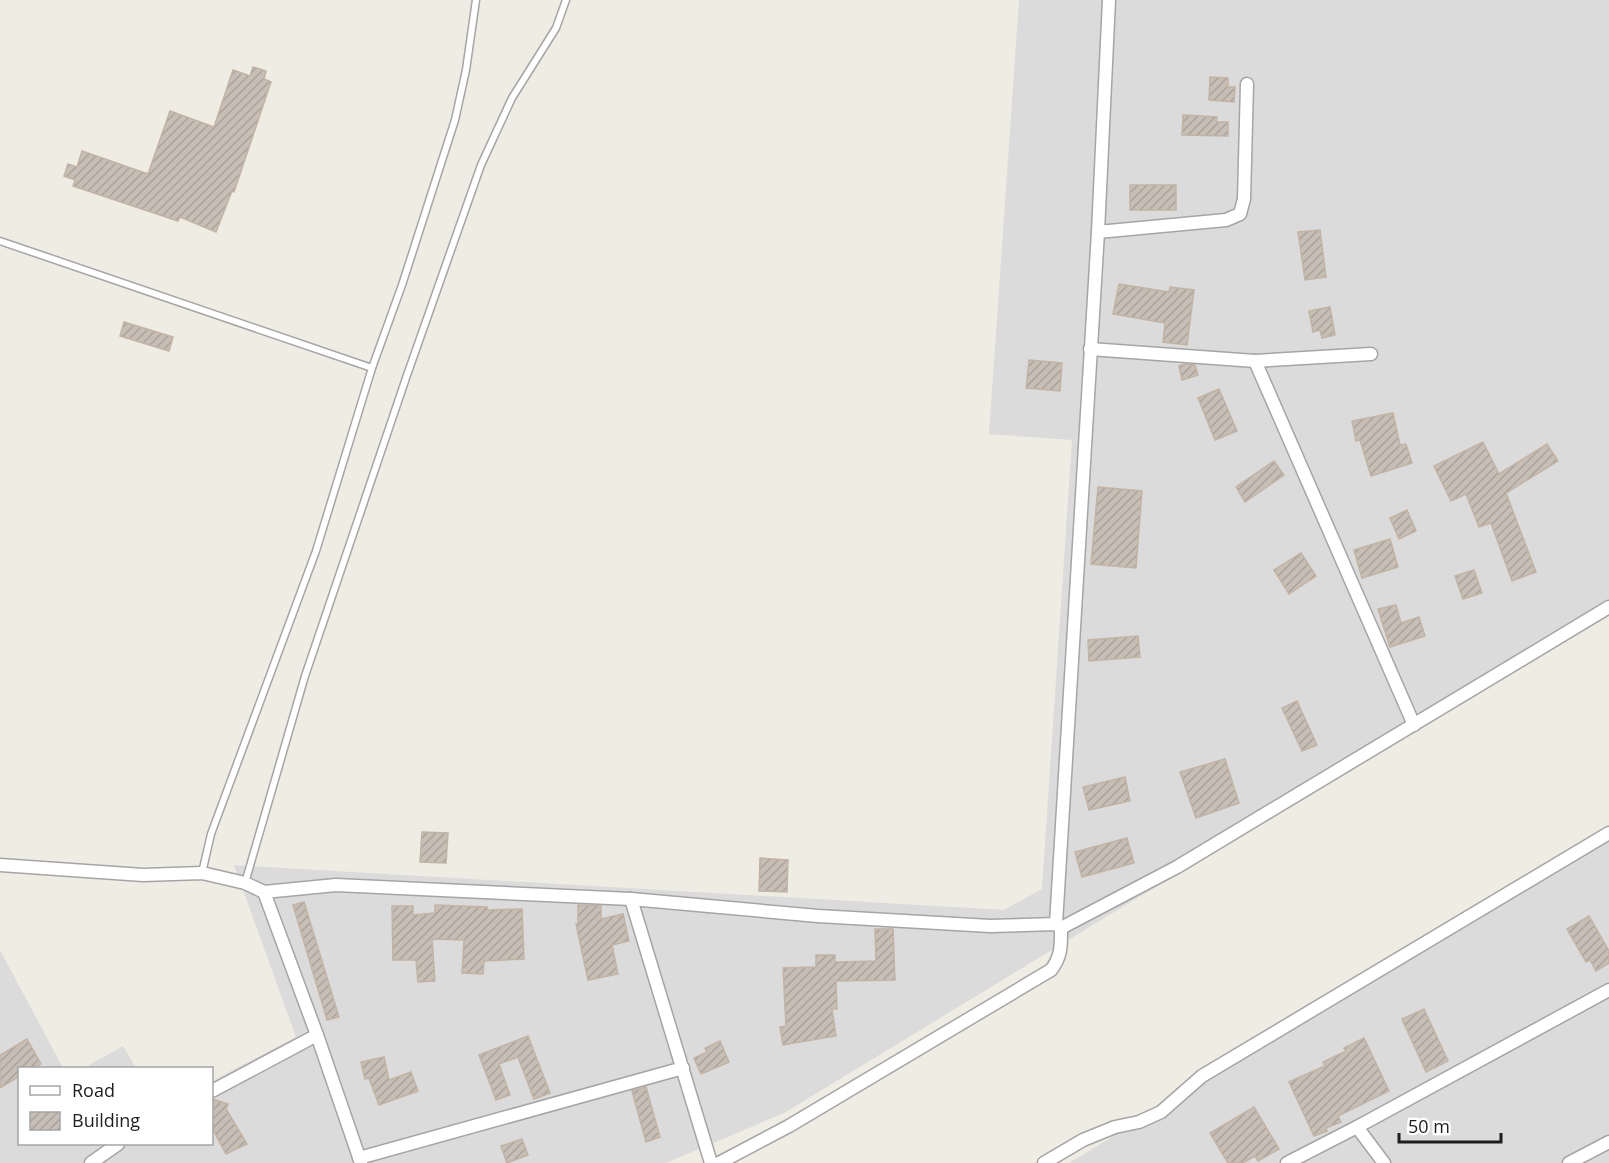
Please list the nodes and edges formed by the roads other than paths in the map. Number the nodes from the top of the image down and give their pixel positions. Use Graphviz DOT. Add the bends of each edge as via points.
graph roads {
  1 [pos="476,0"];
  2 [pos="567,0"];
  3 [pos="1109,0"];
  4 [pos="1247,84"];
  5 [pos="1098,232"];
  6 [pos="0,241"];
  7 [pos="1090,349"];
  8 [pos="1371,354"];
  9 [pos="1255,362"];
  10 [pos="372,368"];
  11 [pos="1609,607"];
  12 [pos="1414,725"];
  13 [pos="1609,833"];
  14 [pos="0,865"];
  15 [pos="202,873"];
  16 [pos="245,883"];
  17 [pos="264,892"];
  18 [pos="631,899"];
  19 [pos="1058,926"];
  20 [pos="1609,990"];
  21 [pos="317,1035"];
  22 [pos="683,1068"];
  23 [pos="213,1090"];
  24 [pos="1357,1127"];
  25 [pos="1609,1142"];
  26 [pos="115,1145"];
  27 [pos="360,1160"];
  28 [pos="91,1163"];
  29 [pos="711,1163"];
  30 [pos="719,1163"];
  31 [pos="1044,1163"];
  32 [pos="1287,1163"];
  33 [pos="1384,1163"];
  34 [pos="1569,1163"];
  1 -- 10 [label="lane" via="456,120"];
  2 -- 16 [label="lane" via="556,28 512,98 481,165 305,676"];
  3 -- 5 [label="street"];
  4 -- 5 [label="street" via="1244,199 1240,214 1226,220"];
  5 -- 7 [label="street"];
  6 -- 10 [label="lane"];
  7 -- 9 [label="street"];
  7 -- 19 [label="street"];
  8 -- 9 [label="street"];
  9 -- 12 [label="street"];
  10 -- 15 [label="lane" via="316,551 212,834"];
  11 -- 12 [label="street"];
  12 -- 19 [label="street" via="1177,867"];
  13 -- 31 [label="street" via="1202,1076 1161,1112 1083,1140"];
  14 -- 15 [label="street" via="143,875"];
  15 -- 16 [label="street"];
  16 -- 17 [label="street"];
  17 -- 18 [label="street" via="336,885"];
  17 -- 21 [label="street"];
  18 -- 19 [label="street" via="829,917"];
  18 -- 22 [label="street"];
  19 -- 30 [label="street" via="1062,943 1051,970 789,1126"];
  20 -- 24 [label="street"];
  21 -- 23 [label="street"];
  21 -- 27 [label="street"];
  22 -- 27 [label="street"];
  22 -- 29 [label="street"];
  24 -- 32 [label="street"];
  24 -- 33 [label="street"];
  25 -- 34 [label="street"];
  26 -- 28 [label="street"];
}
